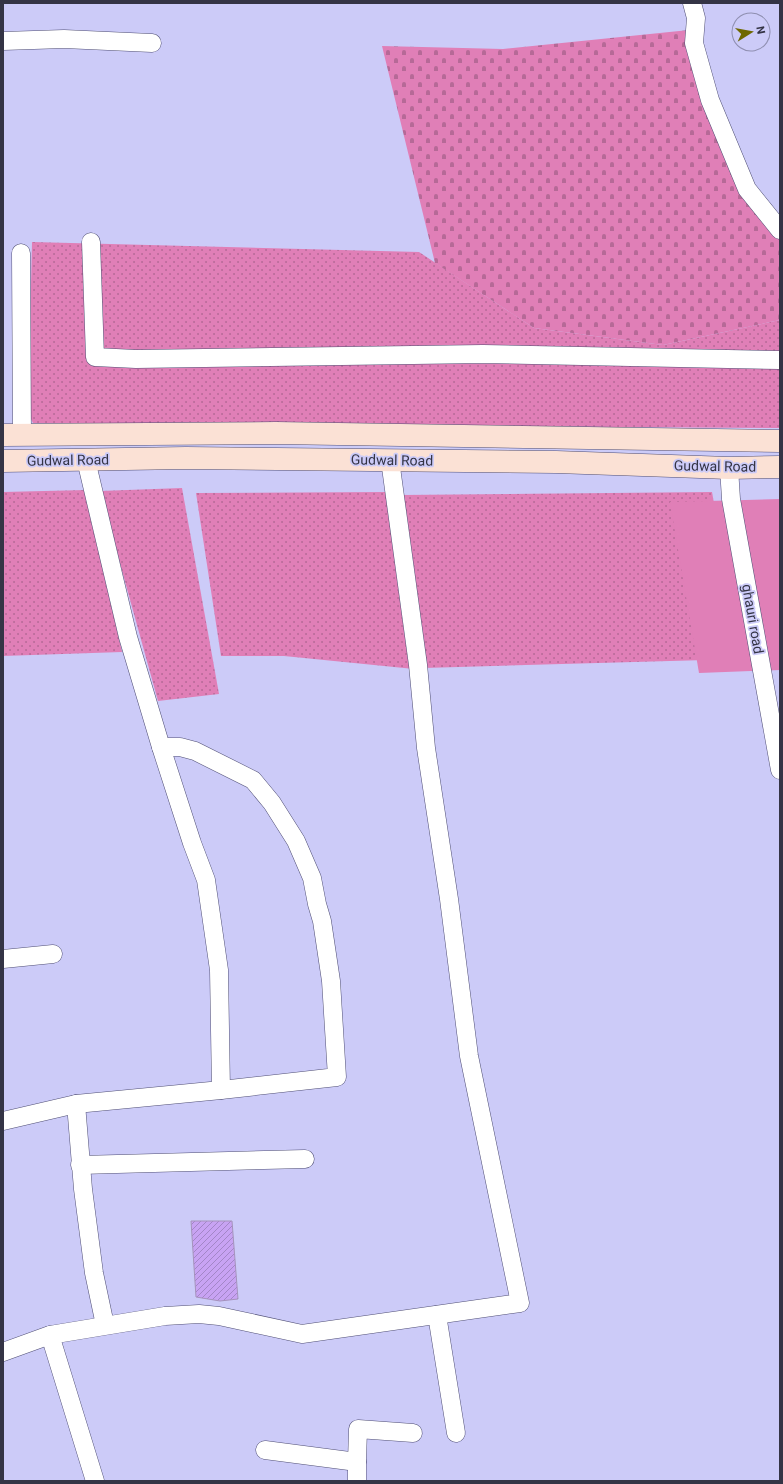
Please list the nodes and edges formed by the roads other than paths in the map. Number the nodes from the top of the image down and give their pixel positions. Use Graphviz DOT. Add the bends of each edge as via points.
graph roads {
  1 [pos="692,3"];
  2 [pos="3,41"];
  3 [pos="152,43"];
  4 [pos="780,230"];
  5 [pos="91,242"];
  6 [pos="21,253"];
  7 [pos="780,360"];
  8 [pos="13,435"];
  9 [pos="780,441"];
  10 [pos="86,460"];
  11 [pos="390,460"];
  12 [pos="3,461"];
  13 [pos="780,467"];
  14 [pos="729,468"];
  15 [pos="777,739"];
  16 [pos="161,748"];
  17 [pos="780,770"];
  18 [pos="53,954"];
  19 [pos="3,959"];
  20 [pos="221,1090"];
  21 [pos="76,1104"];
  22 [pos="3,1121"];
  23 [pos="305,1159"];
  24 [pos="80,1165"];
  25 [pos="437,1315"];
  26 [pos="105,1325"];
  27 [pos="50,1335"];
  28 [pos="3,1352"];
  29 [pos="456,1433"];
  30 [pos="413,1434"];
  31 [pos="265,1450"];
  32 [pos="357,1462"];
  33 [pos="95,1481"];
  34 [pos="357,1481"];
  1 -- 4 [label="street" via="696,18 694,43 710,100 747,188"];
  2 -- 3 [label="street" via="64,39"];
  5 -- 7 [label="street" via="96,357 483,354"];
  6 -- 8 [label="street"];
  8 -- 9 [label="main road, Gudwal Road" via="276,433"];
  10 -- 11 [label="main road, Gudwal Road"];
  10 -- 12 [label="main road, Gudwal Road"];
  10 -- 16 [label="street" via="128,637"];
  11 -- 14 [label="main road, Gudwal Road"];
  11 -- 25 [label="street" via="418,665 426,748 469,1056 520,1303"];
  13 -- 14 [label="main road, Gudwal Road"];
  14 -- 15 [label="street, ghauri road" via="731,499"];
  15 -- 17 [label="street, ghauri road"];
  16 -- 20 [label="street" via="206,880 219,970"];
  16 -- 20 [label="street" via="180,747 195,751 253,780 272,802 296,841 312,878 322,921 331,981 337,1077"];
  18 -- 19 [label="street"];
  20 -- 21 [label="street"];
  21 -- 22 [label="street"];
  21 -- 24 [label="street"];
  23 -- 24 [label="street"];
  24 -- 26 [label="street" via="94,1273"];
  25 -- 26 [label="street" via="302,1334 199,1314"];
  25 -- 29 [label="street"];
  26 -- 27 [label="street"];
  27 -- 28 [label="street"];
  27 -- 33 [label="street"];
  30 -- 32 [label="street" via="358,1429"];
  31 -- 32 [label="street"];
  32 -- 34 [label="street"];
}
